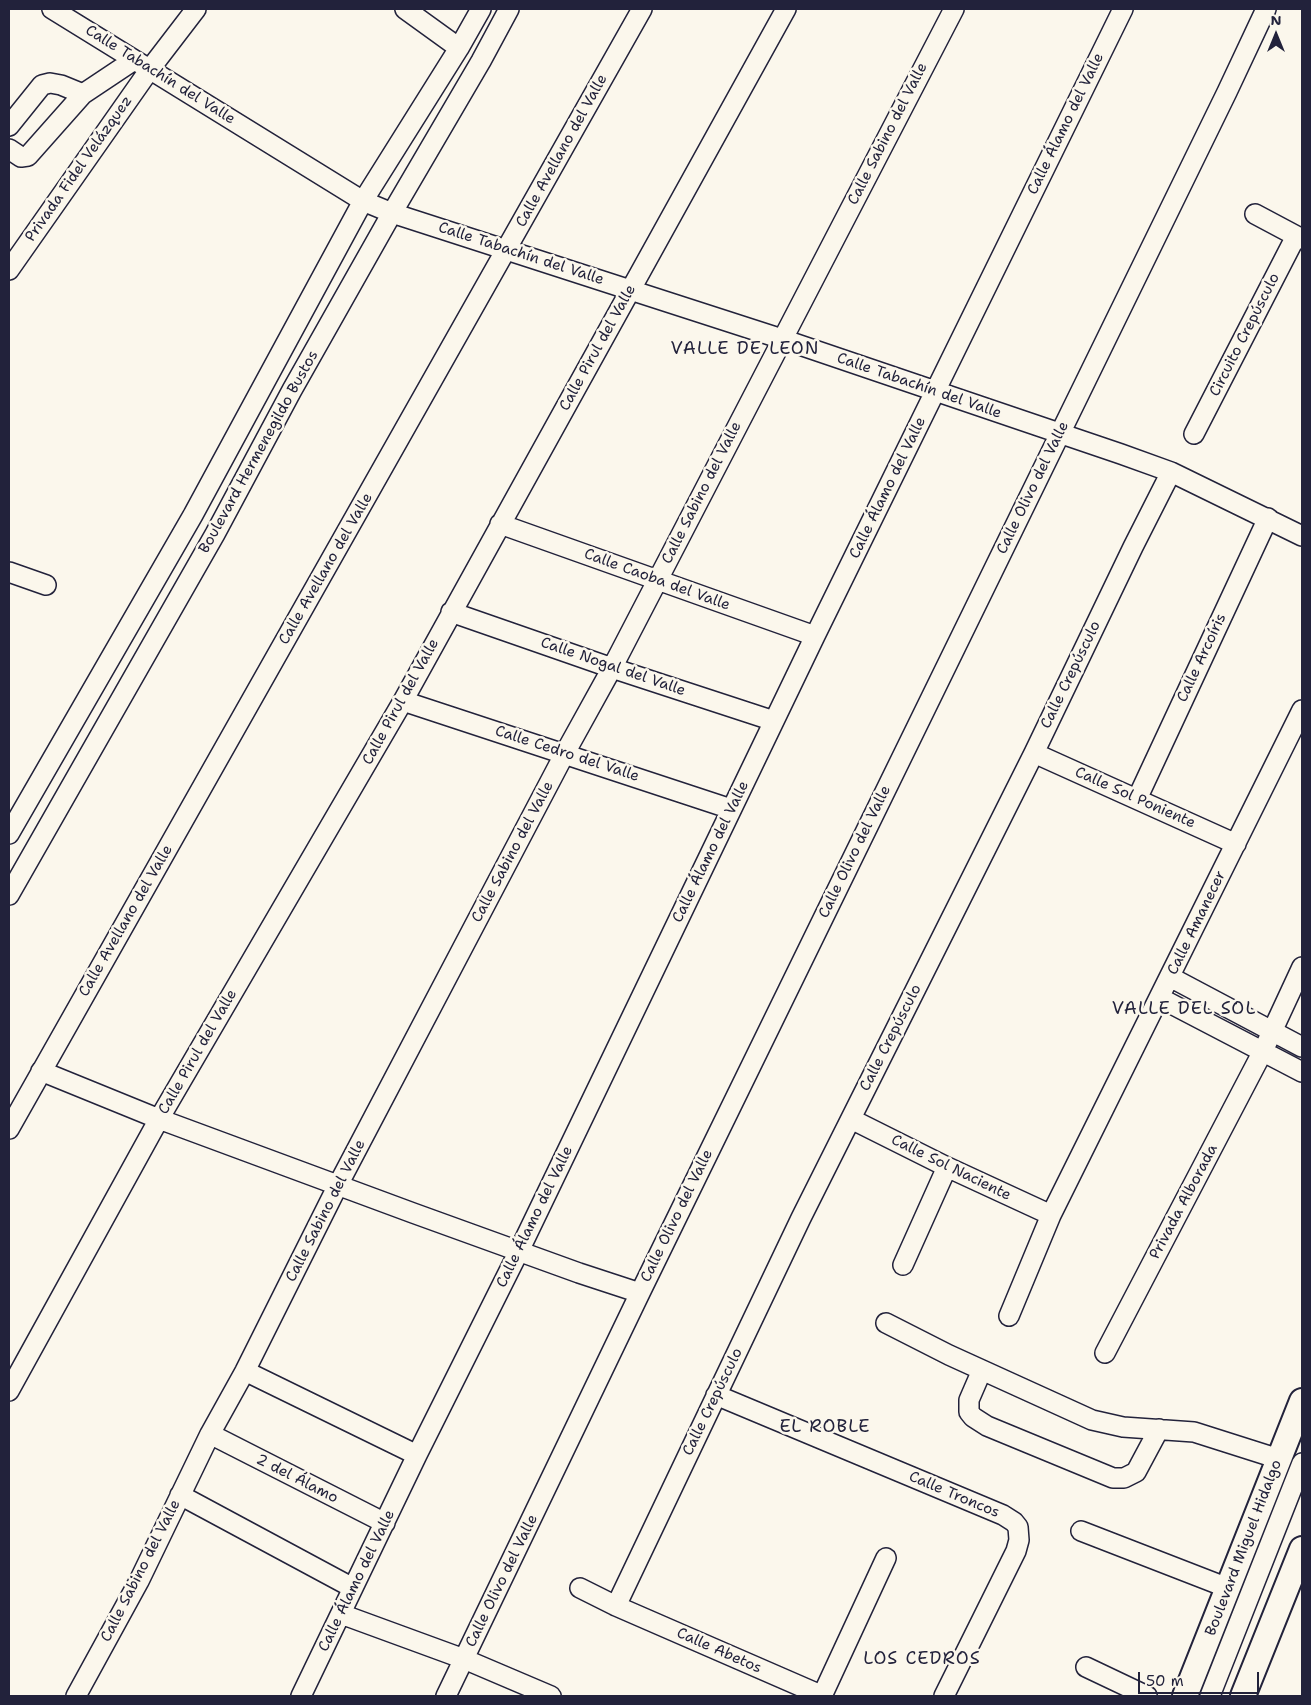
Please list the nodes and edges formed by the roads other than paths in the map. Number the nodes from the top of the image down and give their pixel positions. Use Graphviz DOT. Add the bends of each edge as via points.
graph roads {
  1 [pos="52,9"];
  2 [pos="196,9"];
  3 [pos="405,9"];
  4 [pos="481,9"];
  5 [pos="509,9"];
  6 [pos="642,9"];
  7 [pos="786,9"];
  8 [pos="954,9"];
  9 [pos="1123,9"];
  10 [pos="1266,9"];
  11 [pos="459,48"];
  12 [pos="142,64"];
  13 [pos="83,94"];
  14 [pos="9,126"];
  15 [pos="9,149"];
  16 [pos="363,201"];
  17 [pos="392,213"];
  18 [pos="1255,214"];
  19 [pos="1299,237"];
  20 [pos="506,249"];
  21 [pos="9,270"];
  22 [pos="631,290"];
  23 [pos="782,339"];
  24 [pos="935,392"];
  25 [pos="1060,434"];
  26 [pos="1194,434"];
  27 [pos="1171,472"];
  28 [pos="1268,518"];
  29 [pos="500,524"];
  30 [pos="1302,536"];
  31 [pos="9,572"];
  32 [pos="656,580"];
  33 [pos="46,585"];
  34 [pos="451,612"];
  35 [pos="815,636"];
  36 [pos="612,668"];
  37 [pos="403,700"];
  38 [pos="1302,710"];
  39 [pos="774,721"];
  40 [pos="564,753"];
  41 [pos="1034,753"];
  42 [pos="1137,799"];
  43 [pos="732,809"];
  44 [pos="9,834"];
  45 [pos="1236,844"];
  46 [pos="9,896"];
  47 [pos="1302,967"];
  48 [pos="1170,976"];
  49 [pos="1160,998"];
  50 [pos="1272,1032"];
  51 [pos="1302,1047"];
  52 [pos="1263,1051"];
  53 [pos="41,1071"];
  54 [pos="1302,1072"];
  55 [pos="159,1119"];
  56 [pos="851,1119"];
  57 [pos="9,1129"];
  58 [pos="947,1167"];
  59 [pos="338,1185"];
  60 [pos="1051,1215"];
  61 [pos="519,1252"];
  62 [pos="903,1265"];
  63 [pos="640,1293"];
  64 [pos="1009,1316"];
  65 [pos="886,1323"];
  66 [pos="1106,1353"];
  67 [pos="982,1370"];
  68 [pos="245,1371"];
  69 [pos="9,1391"];
  70 [pos="716,1394"];
  71 [pos="1302,1401"];
  72 [pos="1159,1429"];
  73 [pos="210,1434"];
  74 [pos="417,1455"];
  75 [pos="1279,1459"];
  76 [pos="1302,1464"];
  77 [pos="180,1495"];
  78 [pos="1302,1496"];
  79 [pos="385,1523"];
  80 [pos="1081,1531"];
  81 [pos="1302,1549"];
  82 [pos="886,1558"];
  83 [pos="1296,1587"];
  84 [pos="353,1588"];
  85 [pos="580,1588"];
  86 [pos="1228,1588"];
  87 [pos="616,1606"];
  88 [pos="341,1614"];
  89 [pos="464,1658"];
  90 [pos="1086,1667"];
  91 [pos="76,1696"];
  92 [pos="301,1696"];
  93 [pos="446,1696"];
  94 [pos="551,1696"];
  95 [pos="822,1696"];
  96 [pos="944,1696"];
  97 [pos="1147,1696"];
  98 [pos="1185,1696"];
  99 [pos="1210,1696"];
  100 [pos="1224,1696"];
  101 [pos="1243,1696"];
  1 -- 12 [label="street, Calle Tabachín del Valle"];
  2 -- 12 [label="street, Privada Fidel Velázquez"];
  3 -- 11 [label="street"];
  4 -- 11 [label="street, Boulevard Hermenegildo Bustos"];
  5 -- 17 [label="street, Boulevard Hermenegildo Bustos"];
  6 -- 20 [label="street, Calle Avellano del Valle"];
  7 -- 22 [label="street, Calle Pirul del Valle"];
  8 -- 23 [label="street, Calle Sabino del Valle"];
  9 -- 24 [label="street, Calle Álamo del Valle"];
  10 -- 25 [label="street, Calle Olivo del Valle"];
  11 -- 16 [label="street, Boulevard Hermenegildo Bustos"];
  12 -- 13 [label="street"];
  12 -- 16 [label="street, Calle Tabachín del Valle"];
  12 -- 21 [label="street, Privada Fidel Velázquez"];
  13 -- 14 [label="street" via="61,85 42,85"];
  13 -- 15 [label="street" via="28,156 21,157"];
  16 -- 17 [label="street, Calle Tabachín del Valle"];
  16 -- 44 [label="street, Boulevard Hermenegildo Bustos" via="193,515"];
  17 -- 20 [label="street, Calle Tabachín del Valle"];
  17 -- 46 [label="street, Boulevard Hermenegildo Bustos" via="215,534"];
  18 -- 19 [label="street, Circuito Crepúsculo"];
  19 -- 26 [label="street, Circuito Crepúsculo"];
  20 -- 22 [label="street, Calle Tabachín del Valle"];
  20 -- 53 [label="street, Calle Avellano del Valle"];
  22 -- 23 [label="street, Calle Tabachín del Valle"];
  22 -- 29 [label="street, Calle Pirul del Valle"];
  23 -- 24 [label="street, Calle Tabachín del Valle"];
  23 -- 32 [label="street, Calle Sabino del Valle"];
  24 -- 25 [label="street, Calle Tabachín del Valle"];
  24 -- 35 [label="street, Calle Álamo del Valle"];
  25 -- 27 [label="street, Calle Tabachín del Valle"];
  25 -- 63 [label="street, Calle Olivo del Valle"];
  27 -- 28 [label="street, Calle Tabachín del Valle"];
  27 -- 41 [label="street, Calle Crepúsculo"];
  28 -- 30 [label="street, Calle Tabachín del Valle"];
  28 -- 42 [label="street, Calle Arcoíris"];
  29 -- 32 [label="street, Calle Caoba del Valle"];
  29 -- 34 [label="street, Calle Pirul del Valle"];
  31 -- 33 [label="street"];
  32 -- 35 [label="street, Calle Caoba del Valle"];
  32 -- 36 [label="street, Calle Sabino del Valle"];
  34 -- 36 [label="street, Calle Nogal del Valle"];
  34 -- 37 [label="street, Calle Pirul del Valle"];
  35 -- 39 [label="street, Calle Álamo del Valle"];
  36 -- 39 [label="street, Calle Nogal del Valle"];
  36 -- 40 [label="street, Calle Sabino del Valle"];
  37 -- 40 [label="street, Calle Cedro del Valle"];
  37 -- 55 [label="street, Calle Pirul del Valle"];
  38 -- 45 [label="street, Calle Amanecer"];
  39 -- 43 [label="street, Calle Álamo del Valle"];
  40 -- 43 [label="street, Calle Cedro del Valle"];
  40 -- 59 [label="street, Calle Sabino del Valle"];
  41 -- 42 [label="street, Calle Sol Poniente"];
  41 -- 56 [label="street, Calle Crepúsculo"];
  42 -- 45 [label="street, Calle Sol Poniente"];
  43 -- 61 [label="street, Calle Álamo del Valle"];
  45 -- 48 [label="street, Calle Amanecer"];
  47 -- 50 [label="street, Privada Alborada"];
  48 -- 49 [label="street, Calle Amanecer"];
  48 -- 50 [label="street"];
  49 -- 52 [label="street"];
  49 -- 60 [label="street, Calle Amanecer"];
  50 -- 51 [label="street"];
  50 -- 52 [label="street, Privada Alborada"];
  52 -- 54 [label="street"];
  52 -- 66 [label="street, Privada Alborada"];
  53 -- 55 [label="street"];
  53 -- 57 [label="street, Calle Avellano del Valle"];
  55 -- 59 [label="street"];
  55 -- 69 [label="street, Calle Pirul del Valle"];
  56 -- 58 [label="street, Calle Sol Naciente"];
  56 -- 70 [label="street, Calle Crepúsculo"];
  58 -- 60 [label="street, Calle Sol Naciente"];
  58 -- 62 [label="street"];
  59 -- 61 [label="street"];
  59 -- 68 [label="street, Calle Sabino del Valle"];
  60 -- 64 [label="street, Calle Amanecer"];
  61 -- 63 [label="street"];
  61 -- 74 [label="street, Calle Álamo del Valle"];
  63 -- 89 [label="street, Calle Olivo del Valle"];
  65 -- 67 [label="street"];
  67 -- 72 [label="street" via="1092,1420 1123,1427"];
  67 -- 72 [label="street" via="969,1400 973,1417 987,1426 1113,1478 1124,1478 1136,1472"];
  68 -- 73 [label="street, Calle Sabino del Valle"];
  68 -- 74 [label="street"];
  70 -- 87 [label="street, Calle Crepúsculo"];
  70 -- 96 [label="street, Calle Troncos" via="1003,1515 1018,1527 1020,1540 1016,1550"];
  71 -- 75 [label="main road, Boulevard Miguel Hidalgo"];
  72 -- 75 [label="street" via="1194,1432"];
  73 -- 77 [label="street, Calle Sabino del Valle"];
  73 -- 79 [label="street, 2 del Álamo"];
  74 -- 79 [label="street, Calle Álamo del Valle"];
  75 -- 86 [label="main road, Boulevard Miguel Hidalgo"];
  76 -- 99 [label="street"];
  77 -- 84 [label="street"];
  77 -- 91 [label="street, Calle Sabino del Valle" via="139,1581"];
  78 -- 100 [label="street"];
  79 -- 84 [label="street, Calle Álamo del Valle"];
  80 -- 86 [label="street"];
  81 -- 83 [label="main road"];
  82 -- 95 [label="street"];
  83 -- 101 [label="main road"];
  84 -- 88 [label="street, Calle Álamo del Valle"];
  85 -- 87 [label="street, Calle Abetos"];
  86 -- 98 [label="main road, Boulevard Miguel Hidalgo"];
  87 -- 95 [label="street, Calle Abetos"];
  88 -- 89 [label="street"];
  88 -- 92 [label="street, Calle Álamo del Valle"];
  89 -- 93 [label="street, Calle Olivo del Valle"];
  89 -- 94 [label="street"];
  90 -- 97 [label="street"];
}
